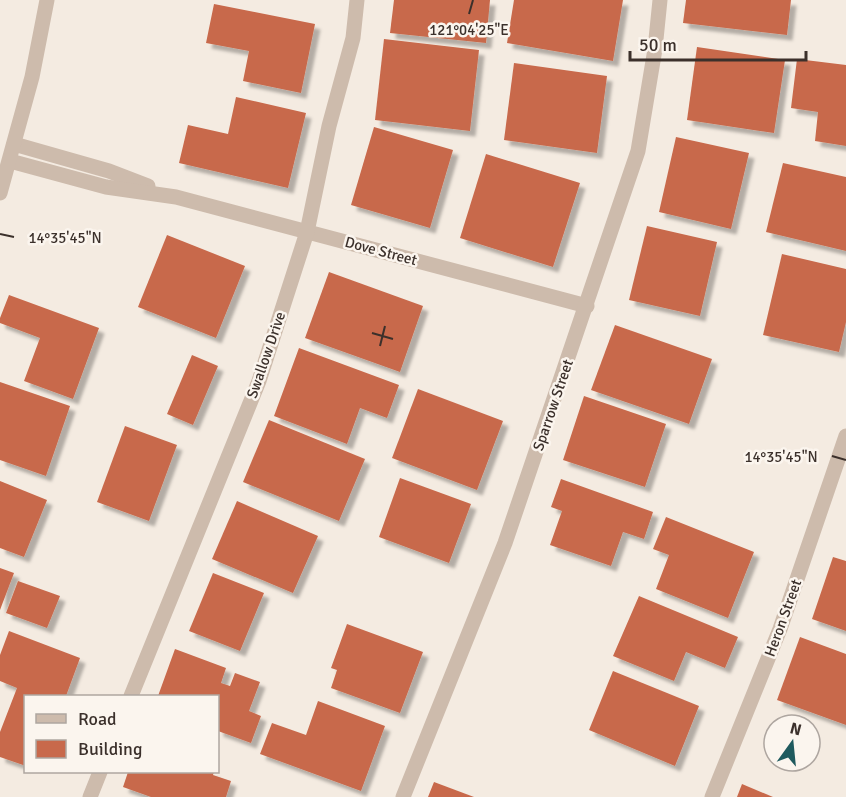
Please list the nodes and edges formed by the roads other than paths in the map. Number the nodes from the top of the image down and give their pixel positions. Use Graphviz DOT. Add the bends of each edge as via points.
graph roads {
  1 [pos="47,0"];
  2 [pos="357,0"];
  3 [pos="660,0"];
  4 [pos="15,144"];
  5 [pos="10,161"];
  6 [pos="0,193"];
  7 [pos="176,197"];
  8 [pos="307,232"];
  9 [pos="587,306"];
  10 [pos="846,436"];
  11 [pos="130,695"];
  12 [pos="99,773"];
  13 [pos="90,797"];
  14 [pos="403,797"];
  15 [pos="712,797"];
  1 -- 4 [label="street"];
  2 -- 8 [label="street, Swallow Drive" via="353,38 329,126"];
  3 -- 9 [label="street, Sparrow Street" via="638,151"];
  4 -- 5 [label="street"];
  4 -- 7 [label="street, Dove Street" via="109,171"];
  5 -- 6 [label="street"];
  5 -- 7 [label="street, Dove Street" via="106,187"];
  7 -- 8 [label="street, Dove Street"];
  8 -- 9 [label="street, Dove Street"];
  8 -- 11 [label="street, Swallow Drive" via="259,381"];
  9 -- 14 [label="street, Sparrow Street" via="505,543"];
  10 -- 15 [label="street, Heron Street" via="780,629"];
  12 -- 13 [label="street"];
}
